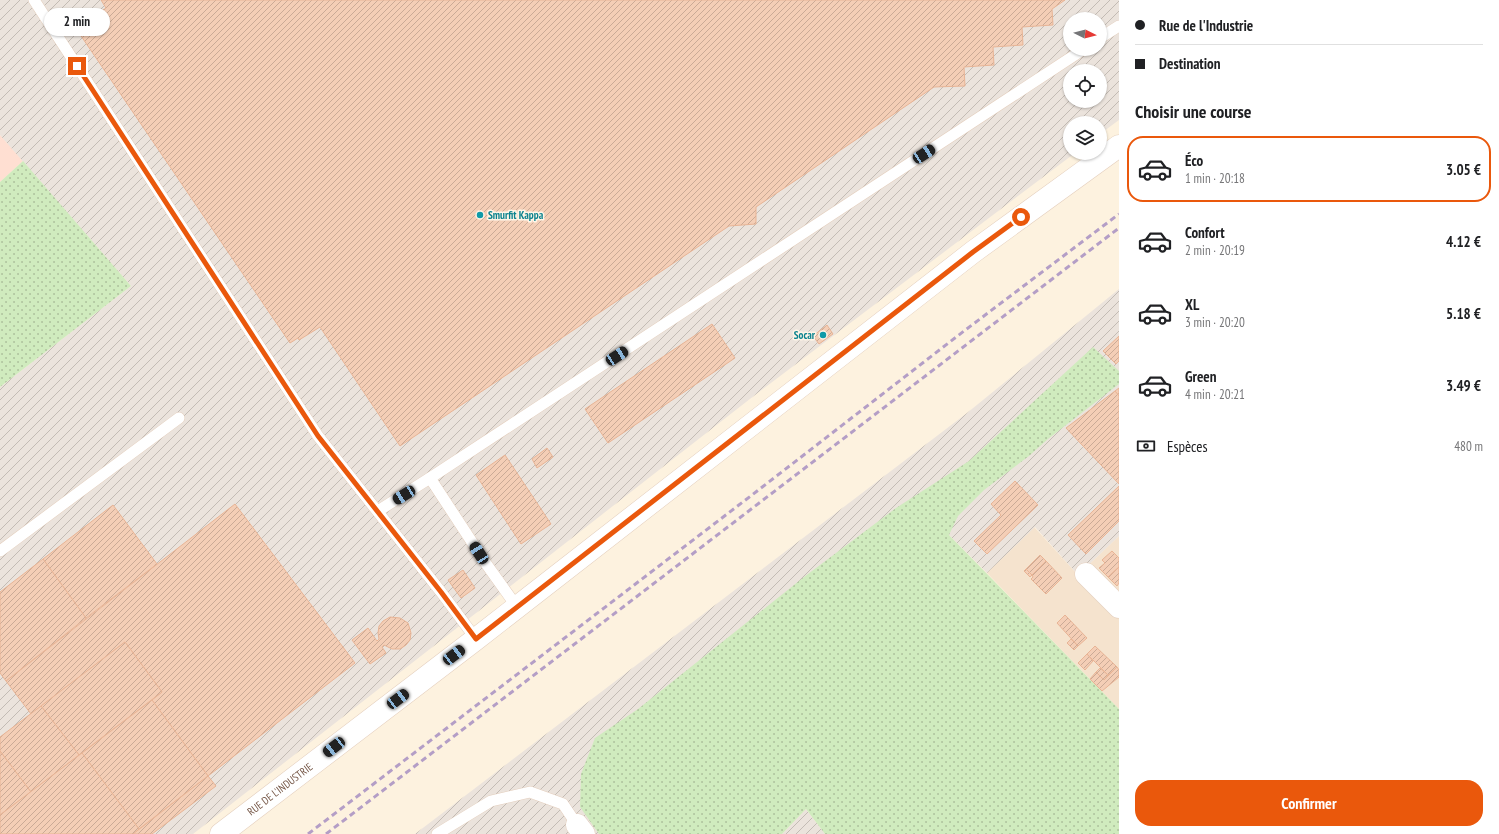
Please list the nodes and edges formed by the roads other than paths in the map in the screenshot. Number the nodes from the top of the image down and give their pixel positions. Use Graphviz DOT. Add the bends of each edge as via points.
graph roads {
  1 [pos="34,0"];
  2 [pos="1119,26"];
  3 [pos="1107,34"];
  4 [pos="1073,56"];
  5 [pos="1119,146"];
  6 [pos="179,418"];
  7 [pos="430,478"];
  8 [pos="378,511"];
  9 [pos="0,551"];
  10 [pos="1086,574"];
  11 [pos="517,607"];
  12 [pos="1119,607"];
  13 [pos="476,639"];
  14 [pos="580,829"];
  15 [pos="221,834"];
  16 [pos="437,834"];
  1 -- 8 [label="lane" via="318,436"];
  2 -- 3 [label="lane"];
  4 -- 7 [label="lane"];
  5 -- 11 [label="street, RUE DE L'INDUSTRIE" via="973,252"];
  6 -- 9 [label="lane"];
  7 -- 8 [label="lane"];
  7 -- 11 [label="lane"];
  8 -- 13 [label="lane"];
  10 -- 12 [label="street"];
  11 -- 13 [label="street, RUE DE L'INDUSTRIE"];
  13 -- 15 [label="street, RUE DE L'INDUSTRIE"];
  14 -- 16 [label="lane" via="563,804 530,792 491,801"];
}
